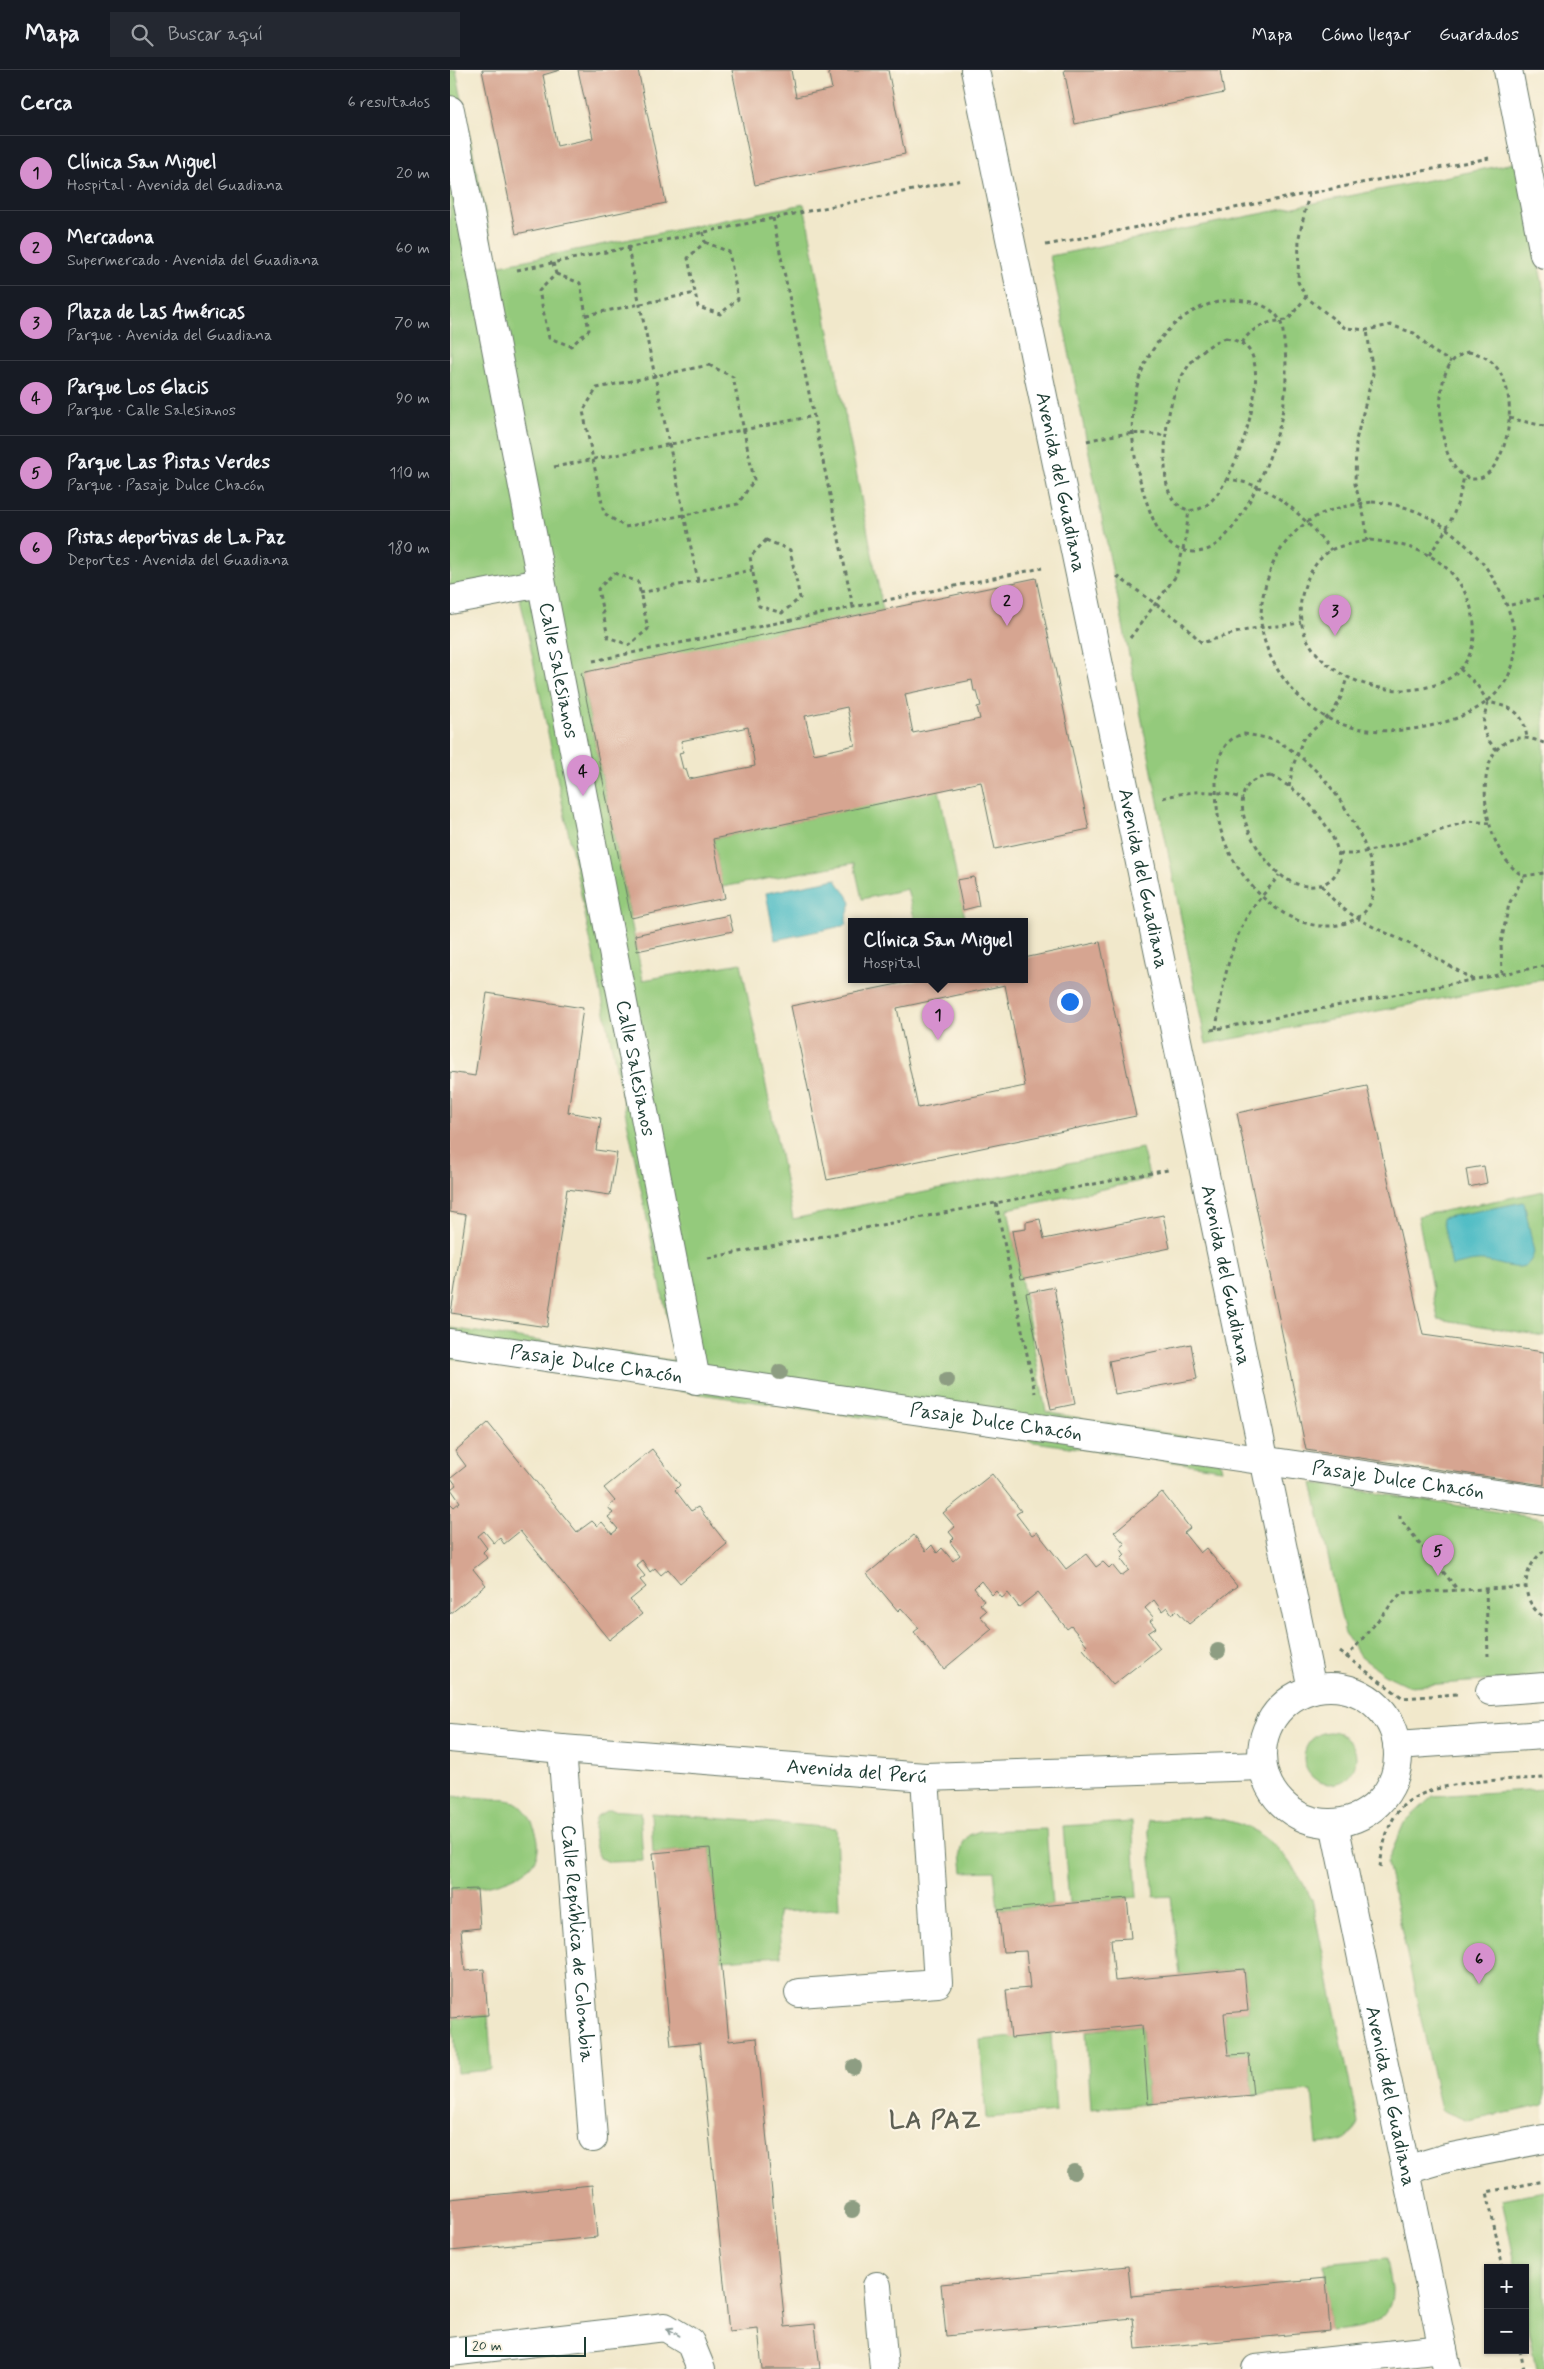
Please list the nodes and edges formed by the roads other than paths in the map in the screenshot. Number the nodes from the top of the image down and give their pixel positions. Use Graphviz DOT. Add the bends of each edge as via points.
graph roads {
  1 [pos="975,70"];
  2 [pos="1508,70"];
  3 [pos="450,110"];
  4 [pos="1544,254"];
  5 [pos="542,583"];
  6 [pos="450,600"];
  7 [pos="450,1343"];
  8 [pos="696,1380"];
  9 [pos="1264,1460"];
  10 [pos="1544,1501"];
  11 [pos="1544,1687"];
  12 [pos="1312,1689"];
  13 [pos="1490,1691"];
  14 [pos="1544,1735"];
  15 [pos="450,1738"];
  16 [pos="1398,1745"];
  17 [pos="562,1749"];
  18 [pos="1262,1766"];
  19 [pos="924,1777"];
  20 [pos="1334,1823"];
  21 [pos="799,1993"];
  22 [pos="593,2138"];
  23 [pos="1544,2140"];
  24 [pos="1406,2170"];
  25 [pos="877,2286"];
  26 [pos="450,2352"];
  27 [pos="1445,2359"];
  28 [pos="701,2369"];
  29 [pos="884,2369"];
  30 [pos="1256,2369"];
  1 -- 9 [label="street, Avenida del Guadiana"];
  2 -- 4 [label="street"];
  3 -- 5 [label="street, Calle Salesianos"];
  5 -- 6 [label="street"];
  5 -- 8 [label="street, Calle Salesianos"];
  7 -- 8 [label="street, Pasaje Dulce Chacón"];
  8 -- 9 [label="street, Pasaje Dulce Chacón"];
  9 -- 10 [label="street, Pasaje Dulce Chacón"];
  9 -- 12 [label="street, Avenida del Guadiana"];
  11 -- 13 [label="street"];
  12 -- 16 [label="street" via="1335,1687 1357,1693 1376,1705 1390,1723"];
  12 -- 18 [label="street" via="1294,1697 1278,1710 1262,1746"];
  14 -- 16 [label="street"];
  15 -- 17 [label="street, Avenida del Perú"];
  16 -- 20 [label="street" via="1393,1782 1383,1798 1353,1819"];
  17 -- 19 [label="street, Avenida del Perú"];
  17 -- 22 [label="street, Calle República de Colombia"];
  18 -- 19 [label="street, Avenida del Perú"];
  18 -- 20 [label="street" via="1268,1785 1296,1814 1314,1822"];
  19 -- 21 [label="street" via="938,1982"];
  20 -- 24 [label="street, Avenida del Guadiana"];
  23 -- 24 [label="street" via="1446,2158"];
  24 -- 27 [label="street, Avenida del Guadiana"];
  25 -- 29 [label="street"];
  28 -- 26 [label="street, one-way" via="690,2342 665,2327"];
  27 -- 30 [label="street"];
}
